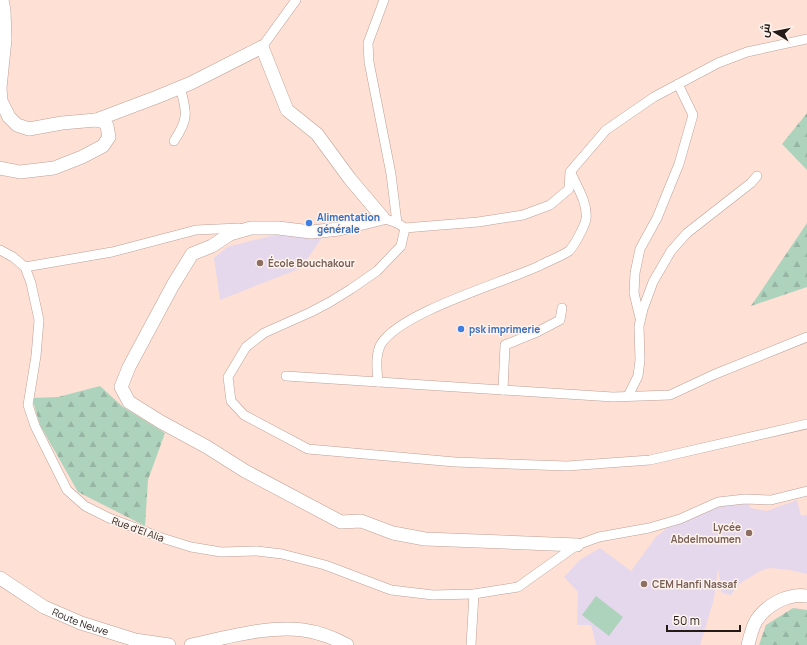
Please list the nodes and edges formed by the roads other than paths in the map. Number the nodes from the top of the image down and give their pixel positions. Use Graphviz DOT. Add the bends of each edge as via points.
graph roads {
  1 [pos="2,0"];
  2 [pos="296,0"];
  3 [pos="384,0"];
  4 [pos="807,39"];
  5 [pos="262,48"];
  6 [pos="678,84"];
  7 [pos="180,87"];
  8 [pos="96,120"];
  9 [pos="174,141"];
  10 [pos="0,168"];
  11 [pos="570,172"];
  12 [pos="757,176"];
  13 [pos="383,218"];
  14 [pos="397,223"];
  15 [pos="251,228"];
  16 [pos="405,228"];
  17 [pos="0,250"];
  18 [pos="25,268"];
  19 [pos="562,308"];
  20 [pos="640,321"];
  21 [pos="807,337"];
  22 [pos="286,376"];
  23 [pos="378,382"];
  24 [pos="503,390"];
  25 [pos="628,396"];
  26 [pos="807,424"];
  27 [pos="807,494"];
  28 [pos="577,545"];
  29 [pos="0,578"];
  30 [pos="474,594"];
  31 [pos="807,596"];
  32 [pos="169,645"];
  33 [pos="191,645"];
  34 [pos="347,645"];
  35 [pos="471,645"];
  36 [pos="748,645"];
  1 -- 8 [label="street" via="5,39 0,88 1,101 9,117 17,125 29,129"];
  2 -- 5 [label="street"];
  3 -- 14 [label="street" via="368,43 369,62 391,174"];
  4 -- 6 [label="street" via="747,52 718,63"];
  5 -- 7 [label="street"];
  5 -- 13 [label="street" via="287,110 317,134"];
  6 -- 11 [label="street" via="606,130"];
  6 -- 20 [label="street" via="693,115 679,164 657,218 640,249 634,293"];
  7 -- 8 [label="street"];
  7 -- 9 [label="street" via="186,110 182,129"];
  8 -- 10 [label="street" via="104,122 109,137 103,146 82,157 54,168 20,172"];
  11 -- 16 [label="street" via="569,189 550,205 523,214 478,222"];
  11 -- 23 [label="street" via="585,203 586,219 570,250 520,274 442,304 390,333 381,344 377,359"];
  12 -- 20 [label="street" via="687,233 671,251 653,282"];
  13 -- 14 [label="street"];
  13 -- 15 [label="street" via="311,232"];
  14 -- 16 [label="street"];
  15 -- 18 [label="street" via="196,230 112,252"];
  15 -- 28 [label="street" via="230,234 212,246 192,254 129,367 121,387 129,402 245,471 341,522 361,521 394,533 425,539"];
  16 -- 26 [label="street" via="401,246 377,271 330,302 264,333 246,347 228,378 231,401 244,415 308,449 455,462 567,466 650,460"];
  17 -- 18 [label="street"];
  18 -- 30 [label="street, Rue d'El Alia" via="39,320 28,405 35,426 67,490 85,506 108,518 191,547 221,552 257,551 282,554 325,565 391,590 433,595"];
  19 -- 24 [label="street" via="560,320 505,345"];
  20 -- 25 [label="street" via="638,376"];
  21 -- 25 [label="street" via="713,375 670,396"];
  22 -- 23 [label="street"];
  23 -- 24 [label="street"];
  24 -- 25 [label="street"];
  27 -- 28 [label="street, Rue d'El Alia" via="771,500 718,502 680,519 649,528 599,537"];
  28 -- 30 [label="street, Rue d'El Alia" via="518,587"];
  29 -- 32 [label="street, Route Neuve" via="44,607 81,623 135,640"];
  30 -- 35 [label="street"];
  31 -- 36 [label="street" via="784,599 767,608 756,622"];
  33 -- 34 [label="street" via="278,629 304,630"];
}
